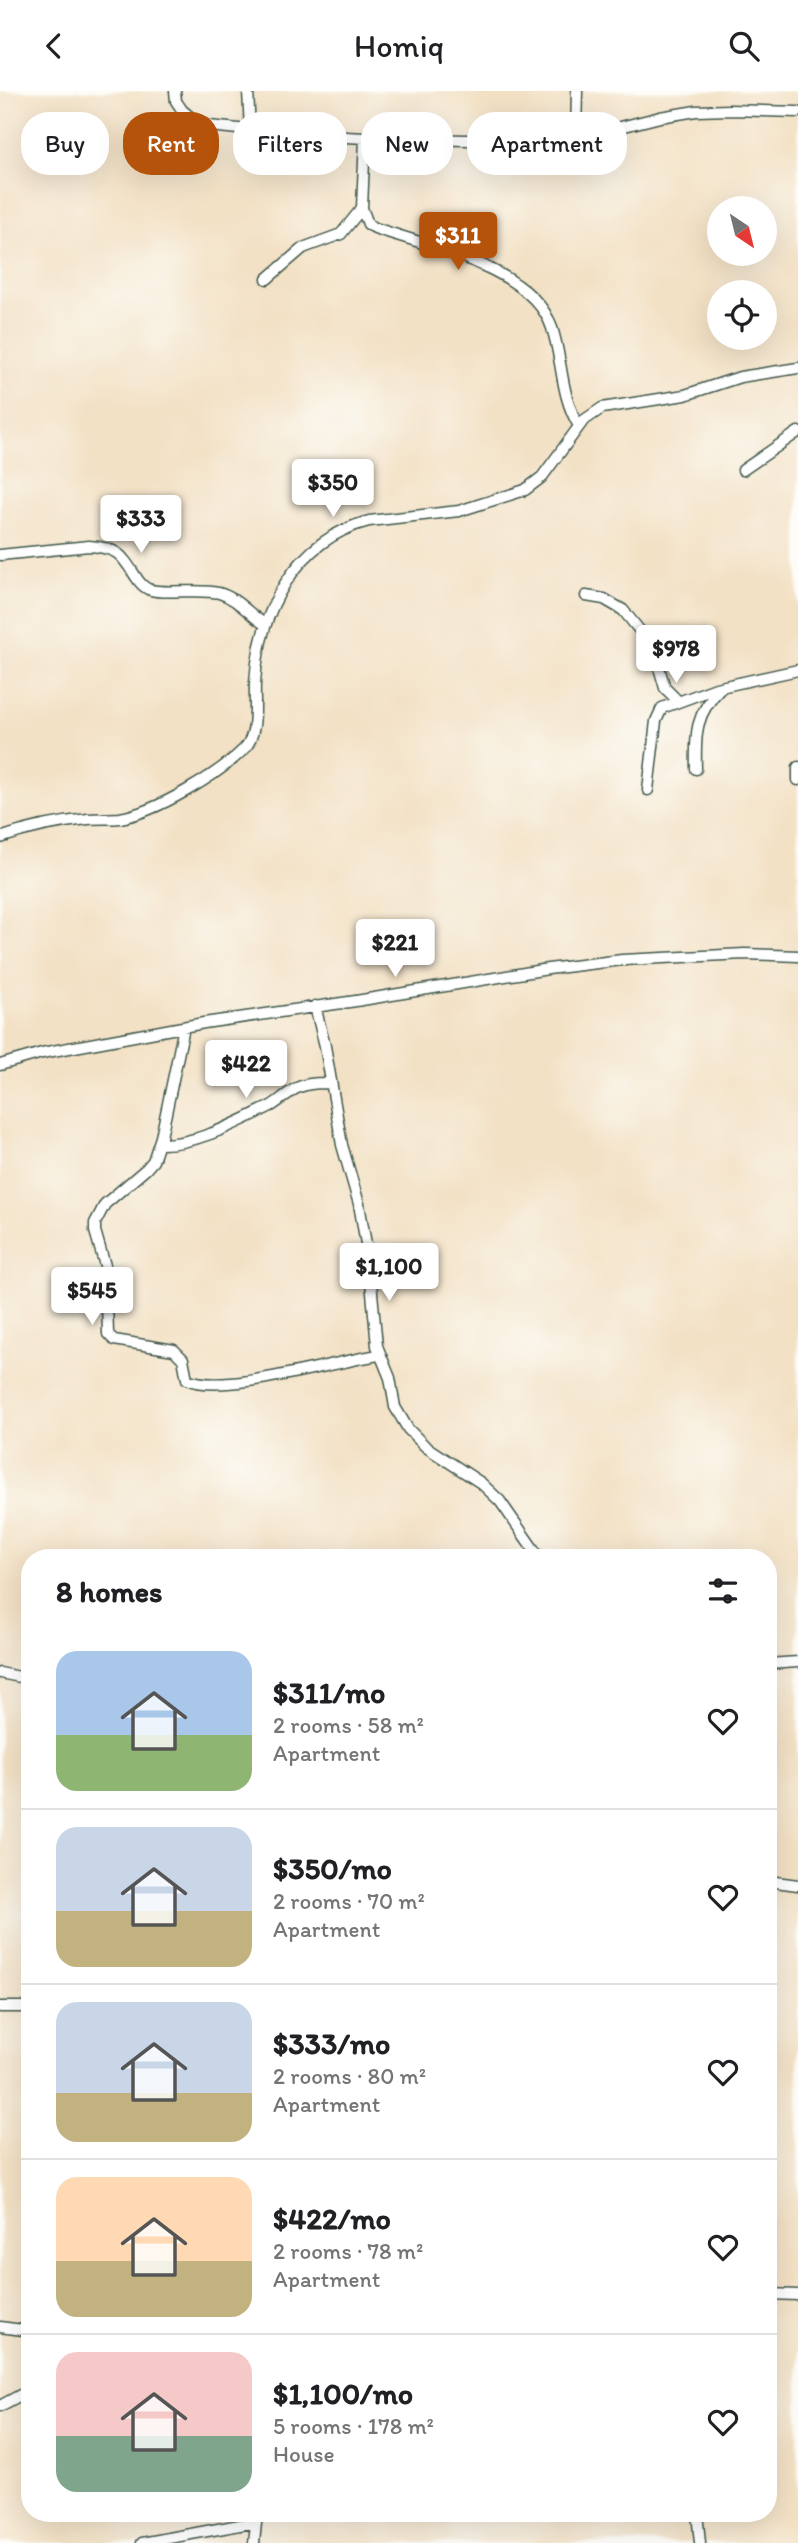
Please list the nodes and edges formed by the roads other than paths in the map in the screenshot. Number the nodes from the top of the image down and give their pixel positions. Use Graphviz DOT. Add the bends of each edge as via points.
graph roads {
  1 [pos="175,91"];
  2 [pos="248,91"];
  3 [pos="577,91"];
  4 [pos="249,112"];
  5 [pos="577,112"];
  6 [pos="798,112"];
  7 [pos="627,125"];
  8 [pos="233,128"];
  9 [pos="363,175"];
  10 [pos="362,208"];
  11 [pos="267,279"];
  12 [pos="798,368"];
  13 [pos="579,426"];
  14 [pos="798,432"];
  15 [pos="743,470"];
  16 [pos="0,555"];
  17 [pos="586,596"];
  18 [pos="264,624"];
  19 [pos="798,670"];
  20 [pos="724,685"];
  21 [pos="678,701"];
  22 [pos="798,767"];
  23 [pos="696,769"];
  24 [pos="798,780"];
  25 [pos="648,790"];
  26 [pos="0,838"];
  27 [pos="798,956"];
  28 [pos="315,1006"];
  29 [pos="184,1027"];
  30 [pos="0,1065"];
  31 [pos="330,1083"];
  32 [pos="159,1144"];
  33 [pos="379,1355"];
  34 [pos="533,1549"];
  35 [pos="798,1662"];
  36 [pos="777,1663"];
  37 [pos="0,1673"];
  38 [pos="21,1677"];
  39 [pos="777,1882"];
  40 [pos="798,1885"];
  41 [pos="0,2007"];
  42 [pos="21,2007"];
  43 [pos="777,2294"];
  44 [pos="798,2295"];
  45 [pos="0,2327"];
  46 [pos="21,2330"];
  47 [pos="21,2395"];
  48 [pos="0,2406"];
  49 [pos="239,2522"];
  50 [pos="257,2522"];
  51 [pos="698,2522"];
  52 [pos="142,2543"];
  53 [pos="254,2543"];
  54 [pos="700,2543"];
  1 -- 8 [label="street" via="182,110 194,120"];
  2 -- 4 [label="street"];
  3 -- 5 [label="street"];
  6 -- 7 [label="street" via="696,111"];
  9 -- 10 [label="street"];
  10 -- 11 [label="street" via="341,235 303,248"];
  10 -- 13 [label="street" via="368,224 375,228 491,269 536,301 551,324 566,399"];
  12 -- 13 [label="street" via="740,377 685,395 602,408"];
  13 -- 18 [label="street" via="542,477 514,495 458,511 356,524 330,539 297,566"];
  14 -- 15 [label="street"];
  16 -- 18 [label="street" via="104,547 119,553 148,589 221,594"];
  17 -- 21 [label="street" via="604,599 623,610 653,647 665,688"];
  18 -- 26 [label="street" via="253,732 245,748 229,761 149,809 120,818 38,827"];
  19 -- 20 [label="street"];
  20 -- 21 [label="street"];
  20 -- 23 [label="street" via="700,717"];
  21 -- 25 [label="street" via="658,713"];
  22 -- 24 [label="street"];
  27 -- 28 [label="street" via="622,960"];
  28 -- 29 [label="street"];
  28 -- 31 [label="street"];
  29 -- 30 [label="street"];
  29 -- 32 [label="street"];
  31 -- 32 [label="street" via="297,1088 273,1105 228,1125 176,1144"];
  31 -- 33 [label="street" via="359,1204"];
  32 -- 33 [label="street" via="153,1161 105,1205 95,1223 106,1269 111,1339 174,1350 183,1359 187,1380 197,1383 254,1380"];
  33 -- 34 [label="street" via="390,1378 395,1407 408,1429 500,1501"];
  35 -- 36 [label="street"];
  37 -- 38 [label="street"];
  39 -- 40 [label="street"];
  41 -- 42 [label="street"];
  43 -- 44 [label="street"];
  45 -- 46 [label="street"];
  47 -- 48 [label="street"];
  49 -- 52 [label="street"];
  50 -- 53 [label="street"];
  51 -- 54 [label="street"];
}
